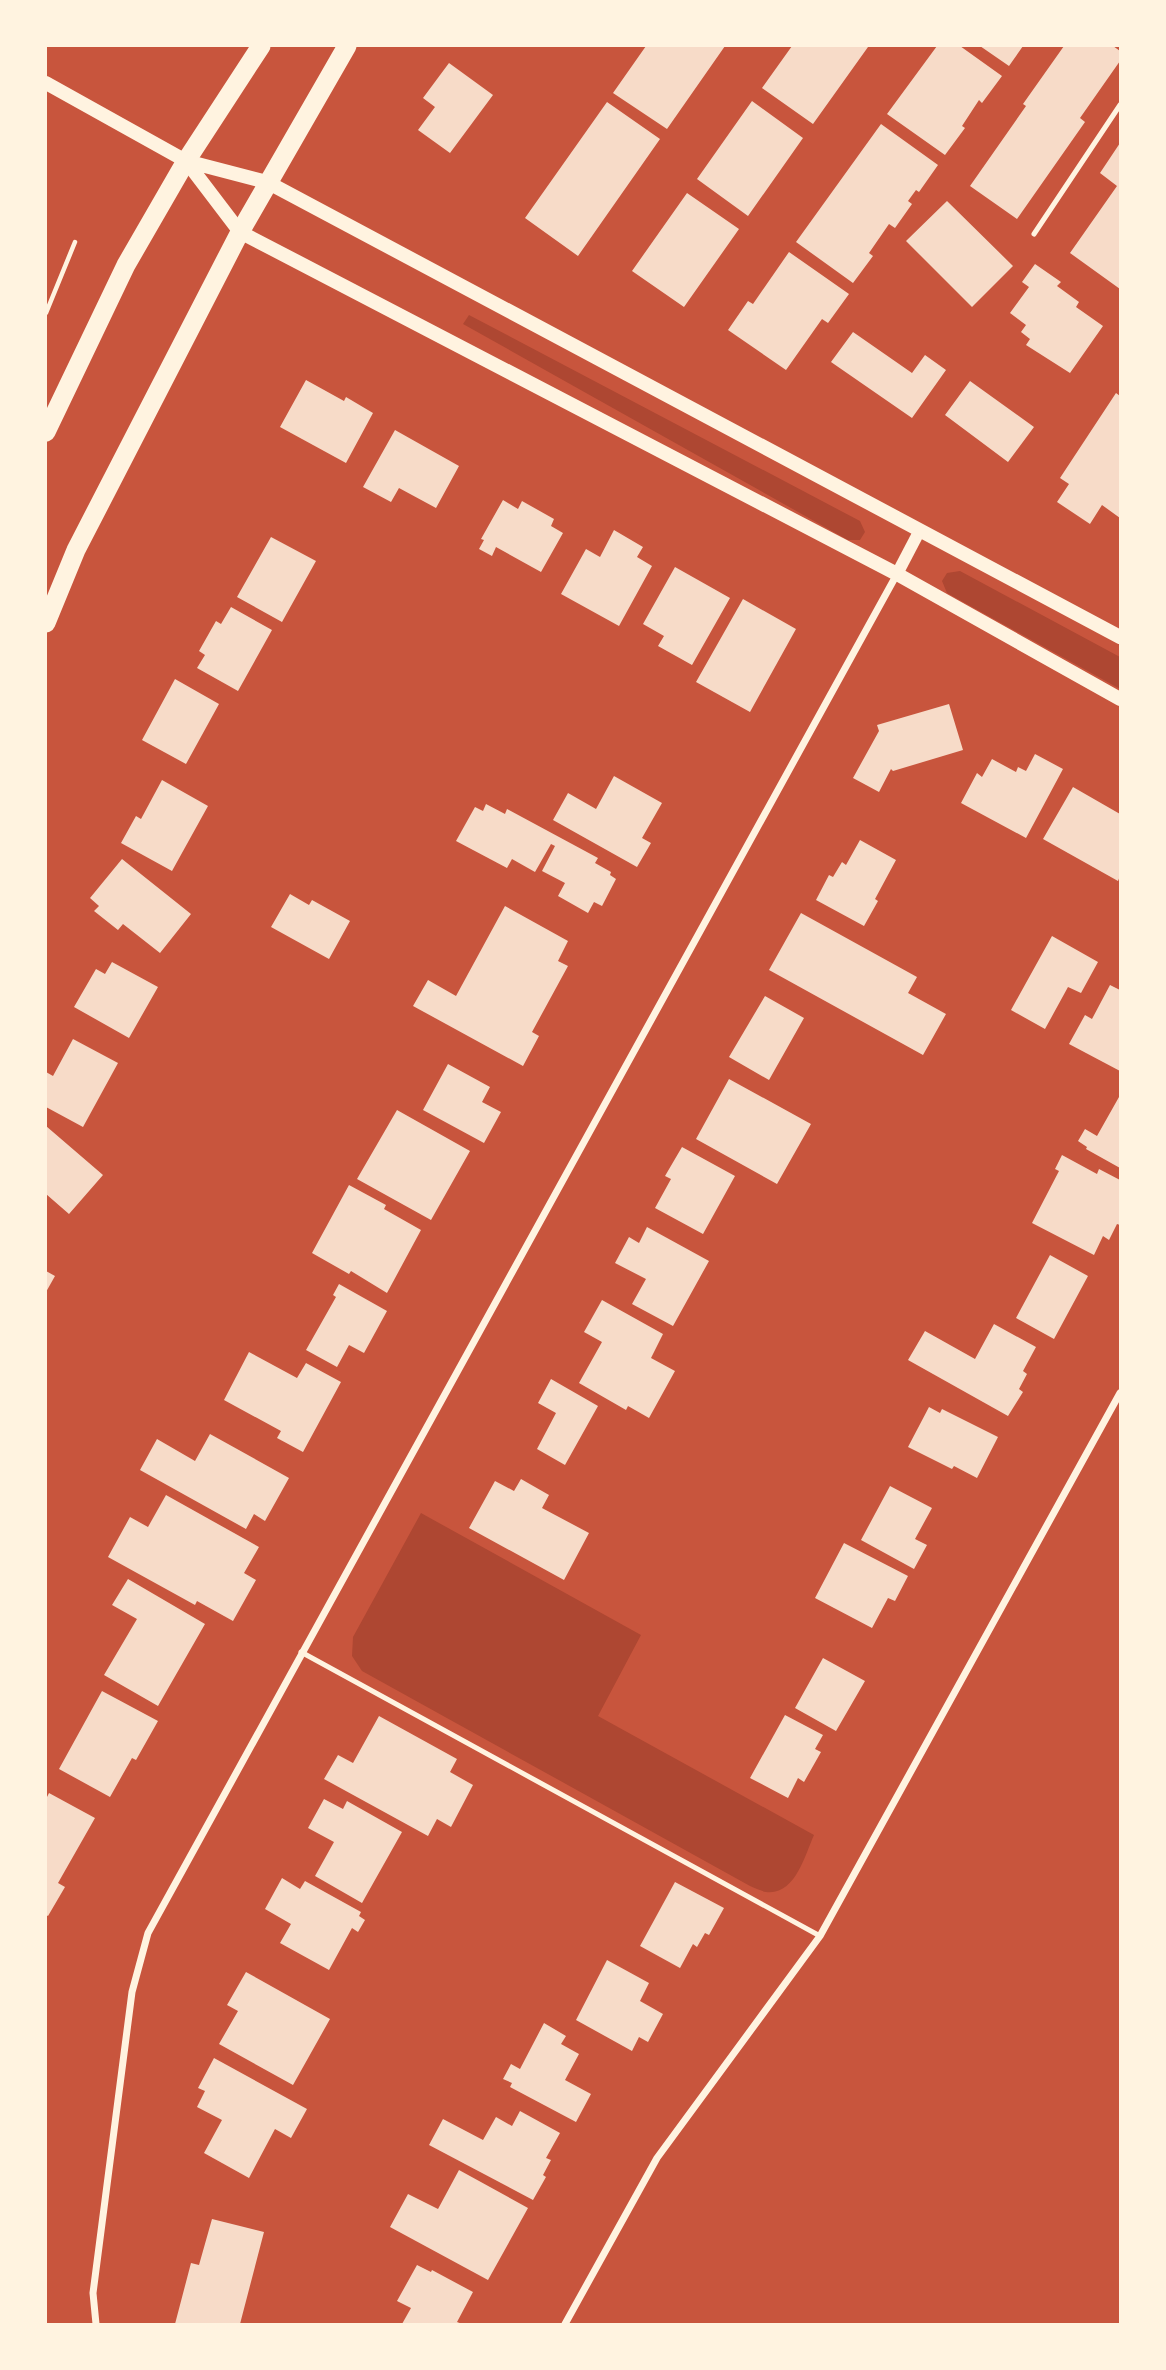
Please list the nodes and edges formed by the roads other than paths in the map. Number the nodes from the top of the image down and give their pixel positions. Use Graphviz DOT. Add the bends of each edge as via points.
graph roads {
  1 [pos="261,46"];
  2 [pos="347,46"];
  3 [pos="46,83"];
  4 [pos="1121,105"];
  5 [pos="186,161"];
  6 [pos="267,182"];
  7 [pos="240,232"];
  8 [pos="1034,234"];
  9 [pos="46,432"];
  10 [pos="920,530"];
  11 [pos="897,574"];
  12 [pos="46,623"];
  13 [pos="1121,637"];
  14 [pos="1121,699"];
  15 [pos="1121,1393"];
  16 [pos="301,1652"];
  17 [pos="820,1936"];
  18 [pos="96,2325"];
  19 [pos="565,2325"];
  1 -- 5 [label="highway"];
  2 -- 6 [label="highway"];
  3 -- 5 [label="main road"];
  4 -- 8 [label="lane"];
  5 -- 6 [label="main road"];
  5 -- 7 [label="main road"];
  5 -- 9 [label="highway" via="126,265"];
  6 -- 7 [label="highway"];
  6 -- 10 [label="main road"];
  7 -- 11 [label="main road"];
  7 -- 12 [label="highway" via="76,550"];
  10 -- 11 [label="street"];
  10 -- 13 [label="main road"];
  11 -- 14 [label="main road"];
  11 -- 16 [label="street"];
  15 -- 17 [label="street"];
  16 -- 17 [label="lane"];
  16 -- 18 [label="street" via="160,1907 138,1962 94,2278"];
  17 -- 19 [label="street" via="657,2158"];
}
